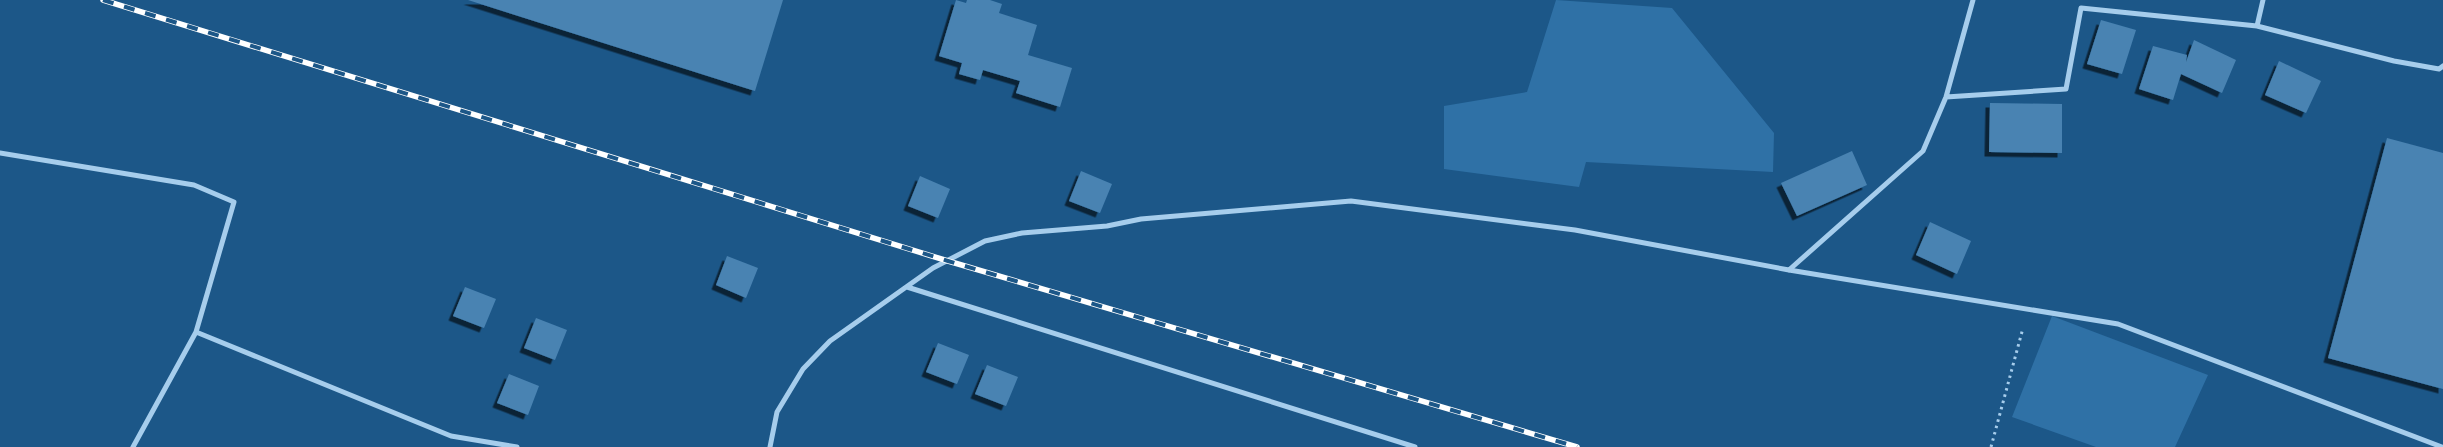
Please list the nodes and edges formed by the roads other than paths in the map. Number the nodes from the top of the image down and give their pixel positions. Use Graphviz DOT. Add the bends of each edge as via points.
graph roads {
  1 [pos="1973,0"];
  2 [pos="2263,0"];
  3 [pos="2257,26"];
  4 [pos="2443,66"];
  5 [pos="1946,97"];
  6 [pos="0,153"];
  7 [pos="1789,270"];
  8 [pos="907,287"];
  9 [pos="196,332"];
  10 [pos="133,447"];
  11 [pos="517,447"];
  12 [pos="770,447"];
  13 [pos="1415,447"];
  14 [pos="2442,447"];
  1 -- 5 [label="street"];
  2 -- 3 [label="street"];
  3 -- 4 [label="street" via="2394,61 2439,69"];
  3 -- 5 [label="street" via="2081,8 2066,88"];
  5 -- 7 [label="street" via="1923,151"];
  6 -- 9 [label="street" via="194,185 234,202"];
  7 -- 8 [label="street" via="1575,230 1351,201 1022,233 985,241 933,268"];
  7 -- 14 [label="street" via="2118,324"];
  8 -- 12 [label="street" via="830,341 802,369 777,412"];
  8 -- 13 [label="street"];
  9 -- 10 [label="street"];
  9 -- 11 [label="street" via="451,436"];
}
